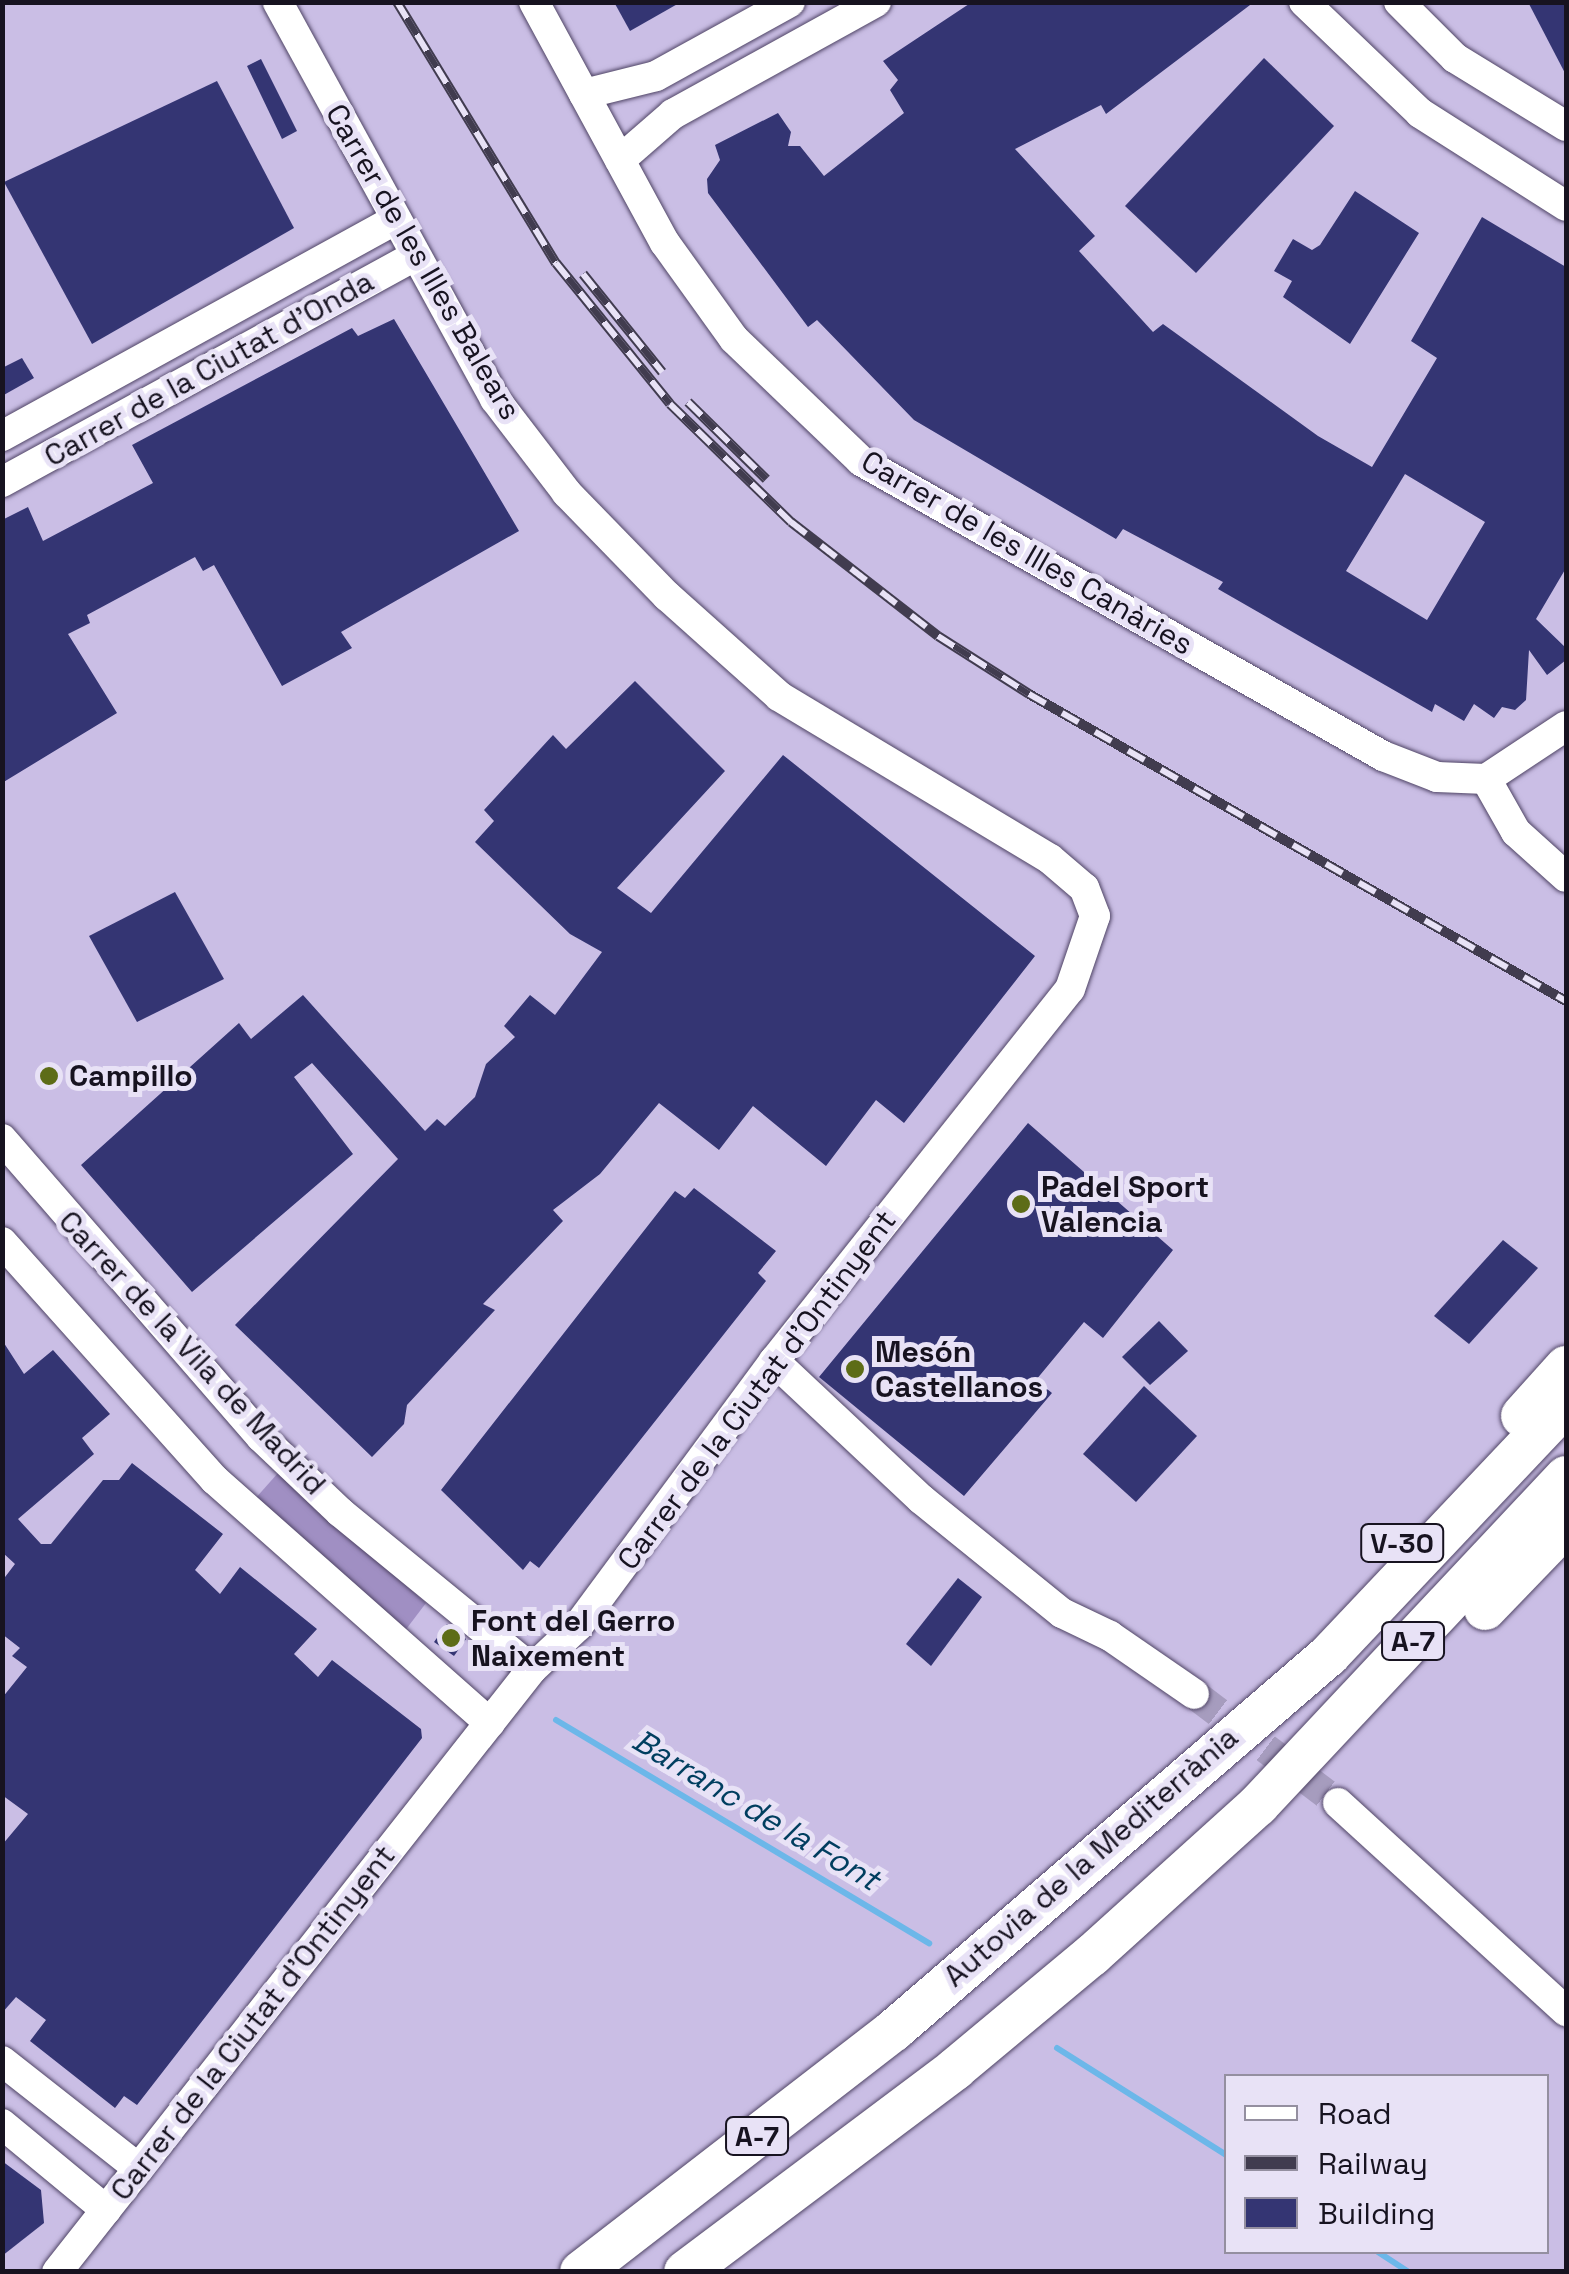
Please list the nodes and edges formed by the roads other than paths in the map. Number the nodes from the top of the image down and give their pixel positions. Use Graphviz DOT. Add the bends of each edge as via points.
graph roads {
  1 [pos="278,2"];
  2 [pos="534,2"];
  3 [pos="790,2"];
  4 [pos="876,2"];
  5 [pos="1304,2"];
  6 [pos="1399,2"];
  7 [pos="584,94"];
  8 [pos="1566,126"];
  9 [pos="620,160"];
  10 [pos="1566,206"];
  11 [pos="395,220"];
  12 [pos="415,256"];
  13 [pos="2,436"];
  14 [pos="2,482"];
  15 [pos="1566,726"];
  16 [pos="1486,779"];
  17 [pos="1566,877"];
  18 [pos="1094,916"];
  19 [pos="2,1139"];
  20 [pos="2,1242"];
  21 [pos="774,1361"];
  22 [pos="1566,1368"];
  23 [pos="1566,1404"];
  24 [pos="1566,1477"];
  25 [pos="1566,1526"];
  26 [pos="532,1669"];
  27 [pos="1194,1694"];
  28 [pos="1243,1723"];
  29 [pos="490,1724"];
  30 [pos="1338,1803"];
  31 [pos="1258,1805"];
  32 [pos="1566,2011"];
  33 [pos="2,2061"];
  34 [pos="2,2124"];
  35 [pos="139,2169"];
  36 [pos="106,2210"];
  37 [pos="57,2272"];
  38 [pos="582,2272"];
  39 [pos="685,2272"];
  1 -- 11 [label="street, Carrer de les Illes Balears"];
  2 -- 7 [label="street, Carrer de les Illes Canàries"];
  3 -- 7 [label="street" via="656,76"];
  4 -- 9 [label="street" via="674,114"];
  5 -- 10 [label="street" via="1420,113"];
  6 -- 8 [label="street" via="1456,58"];
  7 -- 9 [label="street, Carrer de les Illes Canàries"];
  9 -- 16 [label="street, Carrer de les Illes Canàries" via="665,243 734,339 861,461 1383,756 1437,778"];
  11 -- 12 [label="street, Carrer de les Illes Balears"];
  11 -- 13 [label="street, Carrer de la Ciutat d’Onda"];
  12 -- 14 [label="street, Carrer de la Ciutat d’Onda"];
  12 -- 18 [label="street, Carrer de les Illes Balears" via="496,398 567,493 667,596 779,696 1050,859 1084,888"];
  15 -- 16 [label="street"];
  16 -- 17 [label="street" via="1516,832"];
  18 -- 21 [label="street, Carrer de la Ciutat d'Ontinyent" via="1070,989"];
  19 -- 26 [label="street, Carrer de la Vila de Madrid" via="261,1437 340,1512"];
  20 -- 29 [label="street" via="215,1480"];
  21 -- 26 [label="street, Carrer de la Ciutat d'Ontinyent" via="588,1613"];
  21 -- 27 [label="street" via="921,1499 1062,1614 1110,1636"];
  22 -- 28 [label="highway, V-30" via="1314,1633"];
  23 -- 28 [label="highway, Autovia de la Mediterrània / A-7" via="1329,1655"];
  24 -- 31 [label="highway, A-7"];
  25 -- 31 [label="highway" via="1373,1720"];
  26 -- 29 [label="street, Carrer de la Ciutat d'Ontinyent"];
  28 -- 38 [label="highway, Autovia de la Mediterrània / A-7" via="894,2030"];
  29 -- 35 [label="street, Carrer de la Ciutat d'Ontinyent"];
  30 -- 32 [label="street"];
  31 -- 39 [label="highway, A-7" via="955,2069"];
  33 -- 35 [label="street"];
  34 -- 36 [label="street"];
  35 -- 36 [label="street, Carrer de la Ciutat d'Ontinyent"];
  36 -- 37 [label="street, Carrer de la Ciutat d'Ontinyent"];
}
